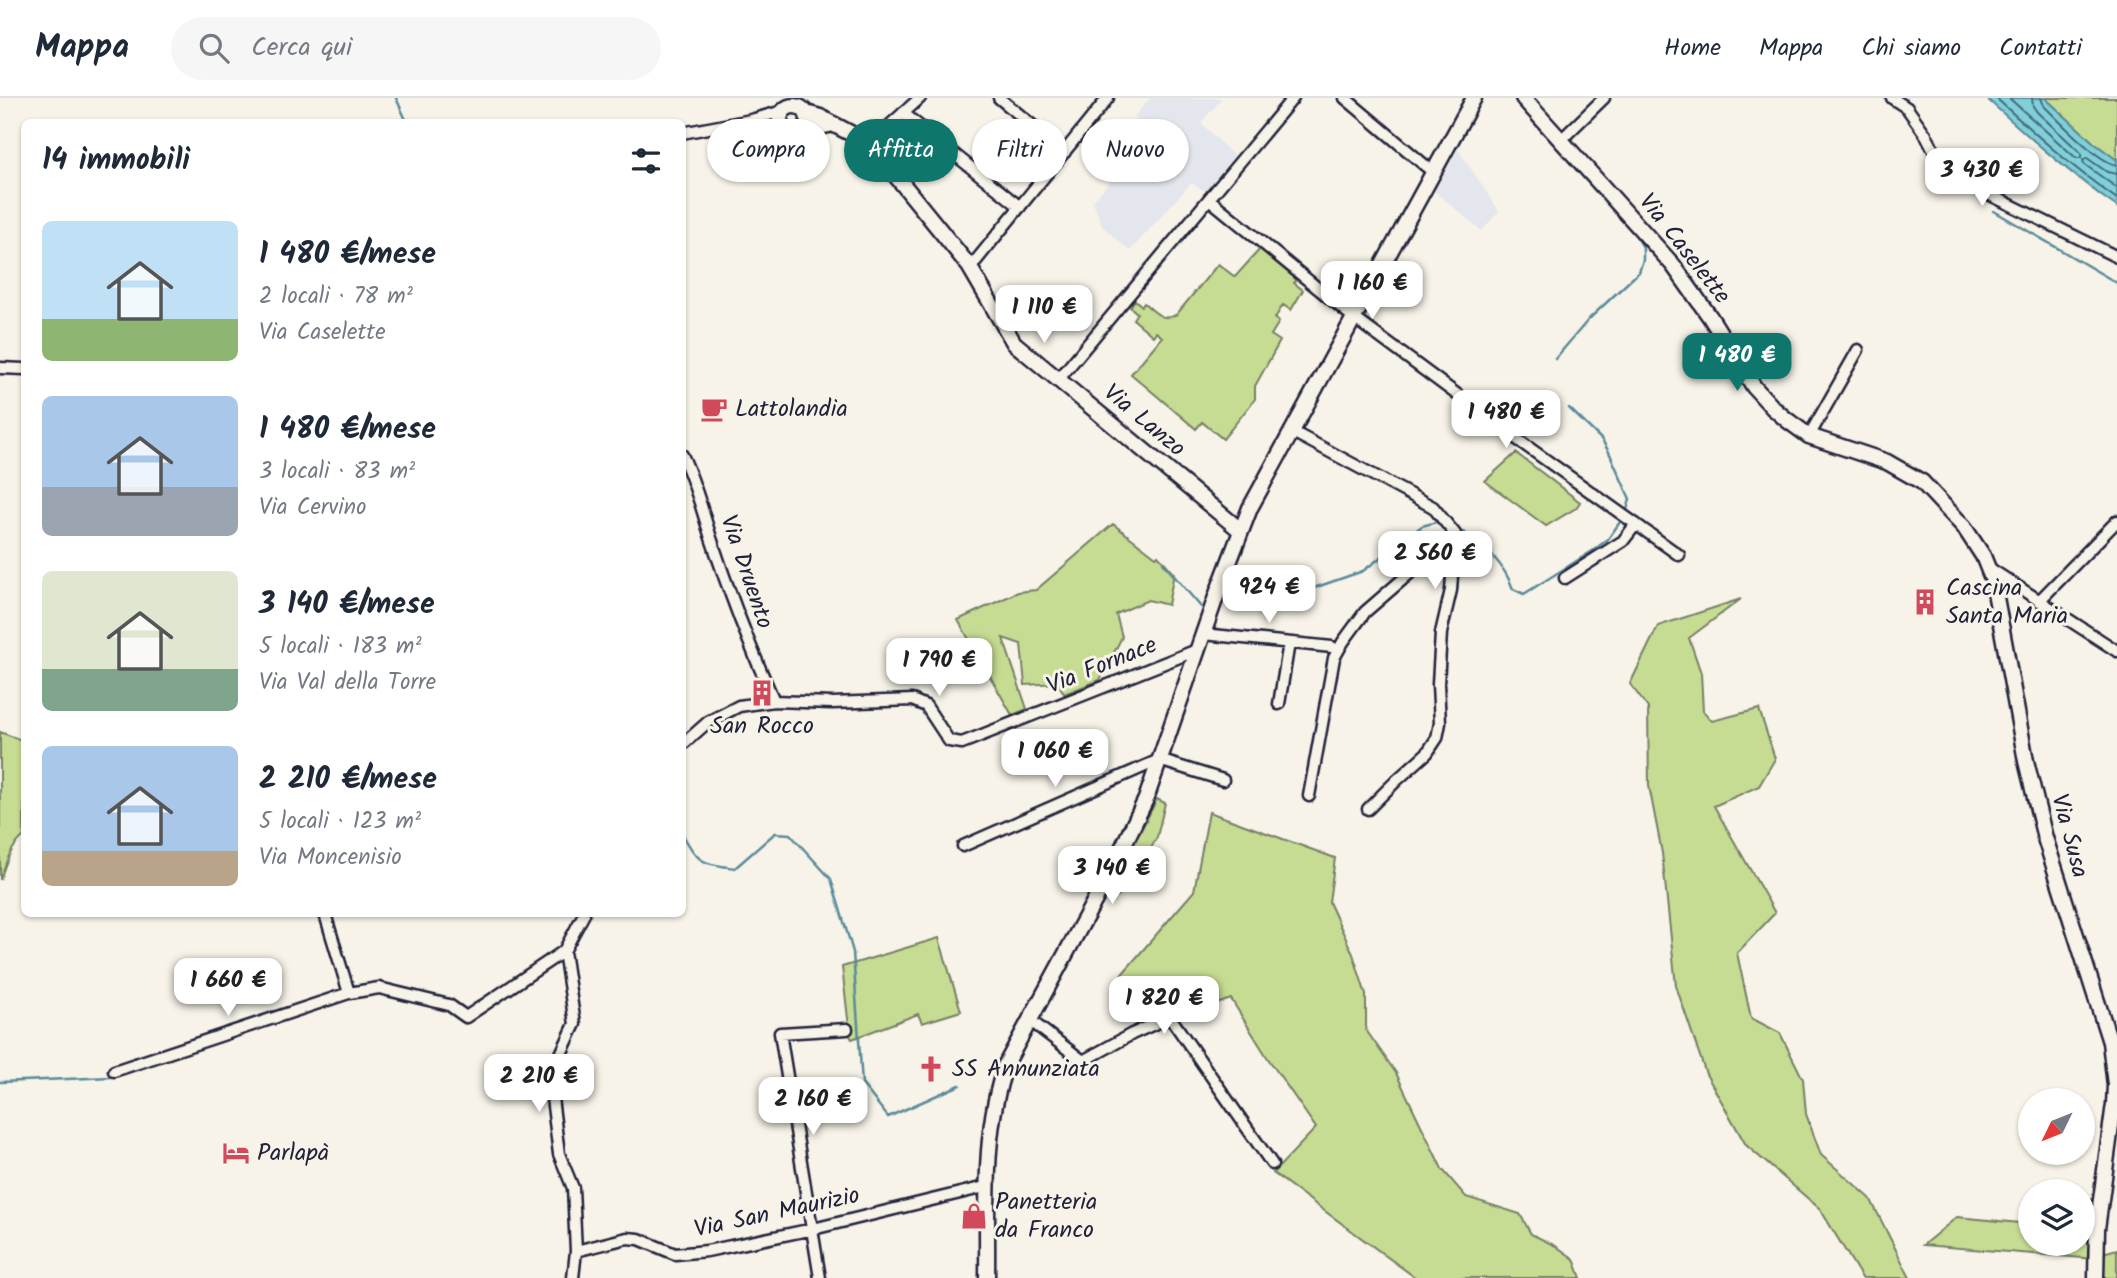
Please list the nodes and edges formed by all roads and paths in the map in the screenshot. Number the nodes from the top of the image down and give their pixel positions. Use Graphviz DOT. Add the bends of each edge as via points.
graph roads {
  1 [pos="920,98"];
  2 [pos="999,98"];
  3 [pos="1108,98"];
  4 [pos="1293,98"];
  5 [pos="1345,98"];
  6 [pos="1474,98"];
  7 [pos="1604,98"];
  8 [pos="1892,98"];
  9 [pos="1528,101"];
  10 [pos="792,106"];
  11 [pos="904,113"];
  12 [pos="754,119"];
  13 [pos="779,119"];
  14 [pos="806,119"];
  15 [pos="897,119"];
  16 [pos="1025,119"];
  17 [pos="833,124"];
  18 [pos="830,125"];
  19 [pos="707,128"];
  20 [pos="844,130"];
  21 [pos="686,132"];
  22 [pos="1562,139"];
  23 [pos="1067,149"];
  24 [pos="1434,173"];
  25 [pos="900,182"];
  26 [pos="1040,182"];
  27 [pos="1209,199"];
  28 [pos="1020,207"];
  29 [pos="2117,257"];
  30 [pos="969,266"];
  31 [pos="1354,318"];
  32 [pos="1858,350"];
  33 [pos="0,368"];
  34 [pos="21,369"];
  35 [pos="1058,380"];
  36 [pos="1291,431"];
  37 [pos="1809,436"];
  38 [pos="686,463"];
  39 [pos="2117,521"];
  40 [pos="1636,524"];
  41 [pos="1240,530"];
  42 [pos="1455,534"];
  43 [pos="1679,555"];
  44 [pos="1989,568"];
  45 [pos="1565,579"];
  46 [pos="2039,601"];
  47 [pos="1203,634"];
  48 [pos="1289,643"];
  49 [pos="1332,647"];
  50 [pos="1197,650"];
  51 [pos="2117,651"];
  52 [pos="774,701"];
  53 [pos="1279,704"];
  54 [pos="686,741"];
  55 [pos="1159,760"];
  56 [pos="1223,780"];
  57 [pos="1309,796"];
  58 [pos="1368,809"];
  59 [pos="963,846"];
  60 [pos="326,917"];
  61 [pos="582,917"];
  62 [pos="564,951"];
  63 [pos="349,993"];
  64 [pos="1031,1021"];
  65 [pos="846,1029"];
  66 [pos="114,1071"];
  67 [pos="2116,1086"];
  68 [pos="1272,1164"];
  69 [pos="989,1186"];
  70 [pos="813,1229"];
  71 [pos="576,1251"];
  72 [pos="573,1278"];
  73 [pos="820,1278"];
  74 [pos="987,1278"];
  75 [pos="2096,1278"];
  1 -- 11 [label="street"];
  2 -- 16 [label="street"];
  3 -- 23 [label="street"];
  4 -- 27 [label="street"];
  5 -- 24 [label="street"];
  6 -- 24 [label="street"];
  7 -- 22 [label="street"];
  8 -- 29 [label="street" via="1907,108 1939,160 1966,183"];
  9 -- 22 [label="street, Via Caselette"];
  10 -- 12 [label="street"];
  10 -- 13 [label="street"];
  10 -- 14 [label="street"];
  10 -- 17 [label="street, Via Lanzo"];
  11 -- 15 [label="street"];
  11 -- 28 [label="street"];
  17 -- 18 [label="street"];
  17 -- 20 [label="street, Via Lanzo"];
  19 -- 21 [label="street"];
  22 -- 37 [label="street, Via Caselette" via="1685,280 1762,397"];
  24 -- 31 [label="street"];
  25 -- 30 [label="street, Via Lanzo"];
  26 -- 28 [label="street"];
  27 -- 31 [label="street"];
  27 -- 35 [label="street"];
  28 -- 30 [label="street"];
  30 -- 35 [label="street, Via Lanzo" via="1011,338"];
  31 -- 36 [label="street"];
  31 -- 40 [label="street"];
  32 -- 37 [label="street"];
  33 -- 34 [label="street"];
  35 -- 41 [label="street, Via Lanzo"];
  36 -- 41 [label="street"];
  36 -- 42 [label="street" via="1433,507"];
  37 -- 44 [label="street, Via Caselette" via="1887,462 1922,482 1964,527"];
  38 -- 52 [label="street, Via Druento"];
  39 -- 46 [label="street"];
  40 -- 43 [label="street"];
  40 -- 45 [label="street" via="1623,541"];
  41 -- 47 [label="street"];
  42 -- 57 [label="street" via="1365,612 1338,650"];
  42 -- 58 [label="street" via="1451,590 1441,633 1437,738"];
  44 -- 46 [label="street"];
  44 -- 67 [label="street, Via Susa" via="2035,798 2104,1020"];
  46 -- 51 [label="street"];
  47 -- 48 [label="street"];
  47 -- 50 [label="street"];
  48 -- 49 [label="street"];
  48 -- 53 [label="street"];
  50 -- 52 [label="street, Via Fornace" via="962,743 950,741 926,706 912,700"];
  50 -- 55 [label="street"];
  52 -- 54 [label="street, Via Fornace" via="738,706 708,722"];
  55 -- 56 [label="street"];
  55 -- 59 [label="street"];
  55 -- 64 [label="street" via="1115,863"];
  60 -- 63 [label="street"];
  61 -- 62 [label="street"];
  62 -- 63 [label="street" via="466,1017 449,1005 379,988"];
  62 -- 71 [label="street" via="575,1024 560,1056 552,1098 559,1154 573,1188"];
  63 -- 66 [label="street"];
  64 -- 68 [label="street" via="1083,1061 1170,1017"];
  64 -- 69 [label="street" via="999,1085 993,1110"];
  65 -- 70 [label="street" via="780,1034"];
  67 -- 75 [label="street, Via Susa" via="2097,1229"];
  69 -- 70 [label="street, Via San Maurizio"];
  69 -- 74 [label="street"];
  70 -- 71 [label="street, Via San Maurizio" via="675,1254 639,1238"];
  70 -- 73 [label="street"];
  71 -- 72 [label="street"];
}
